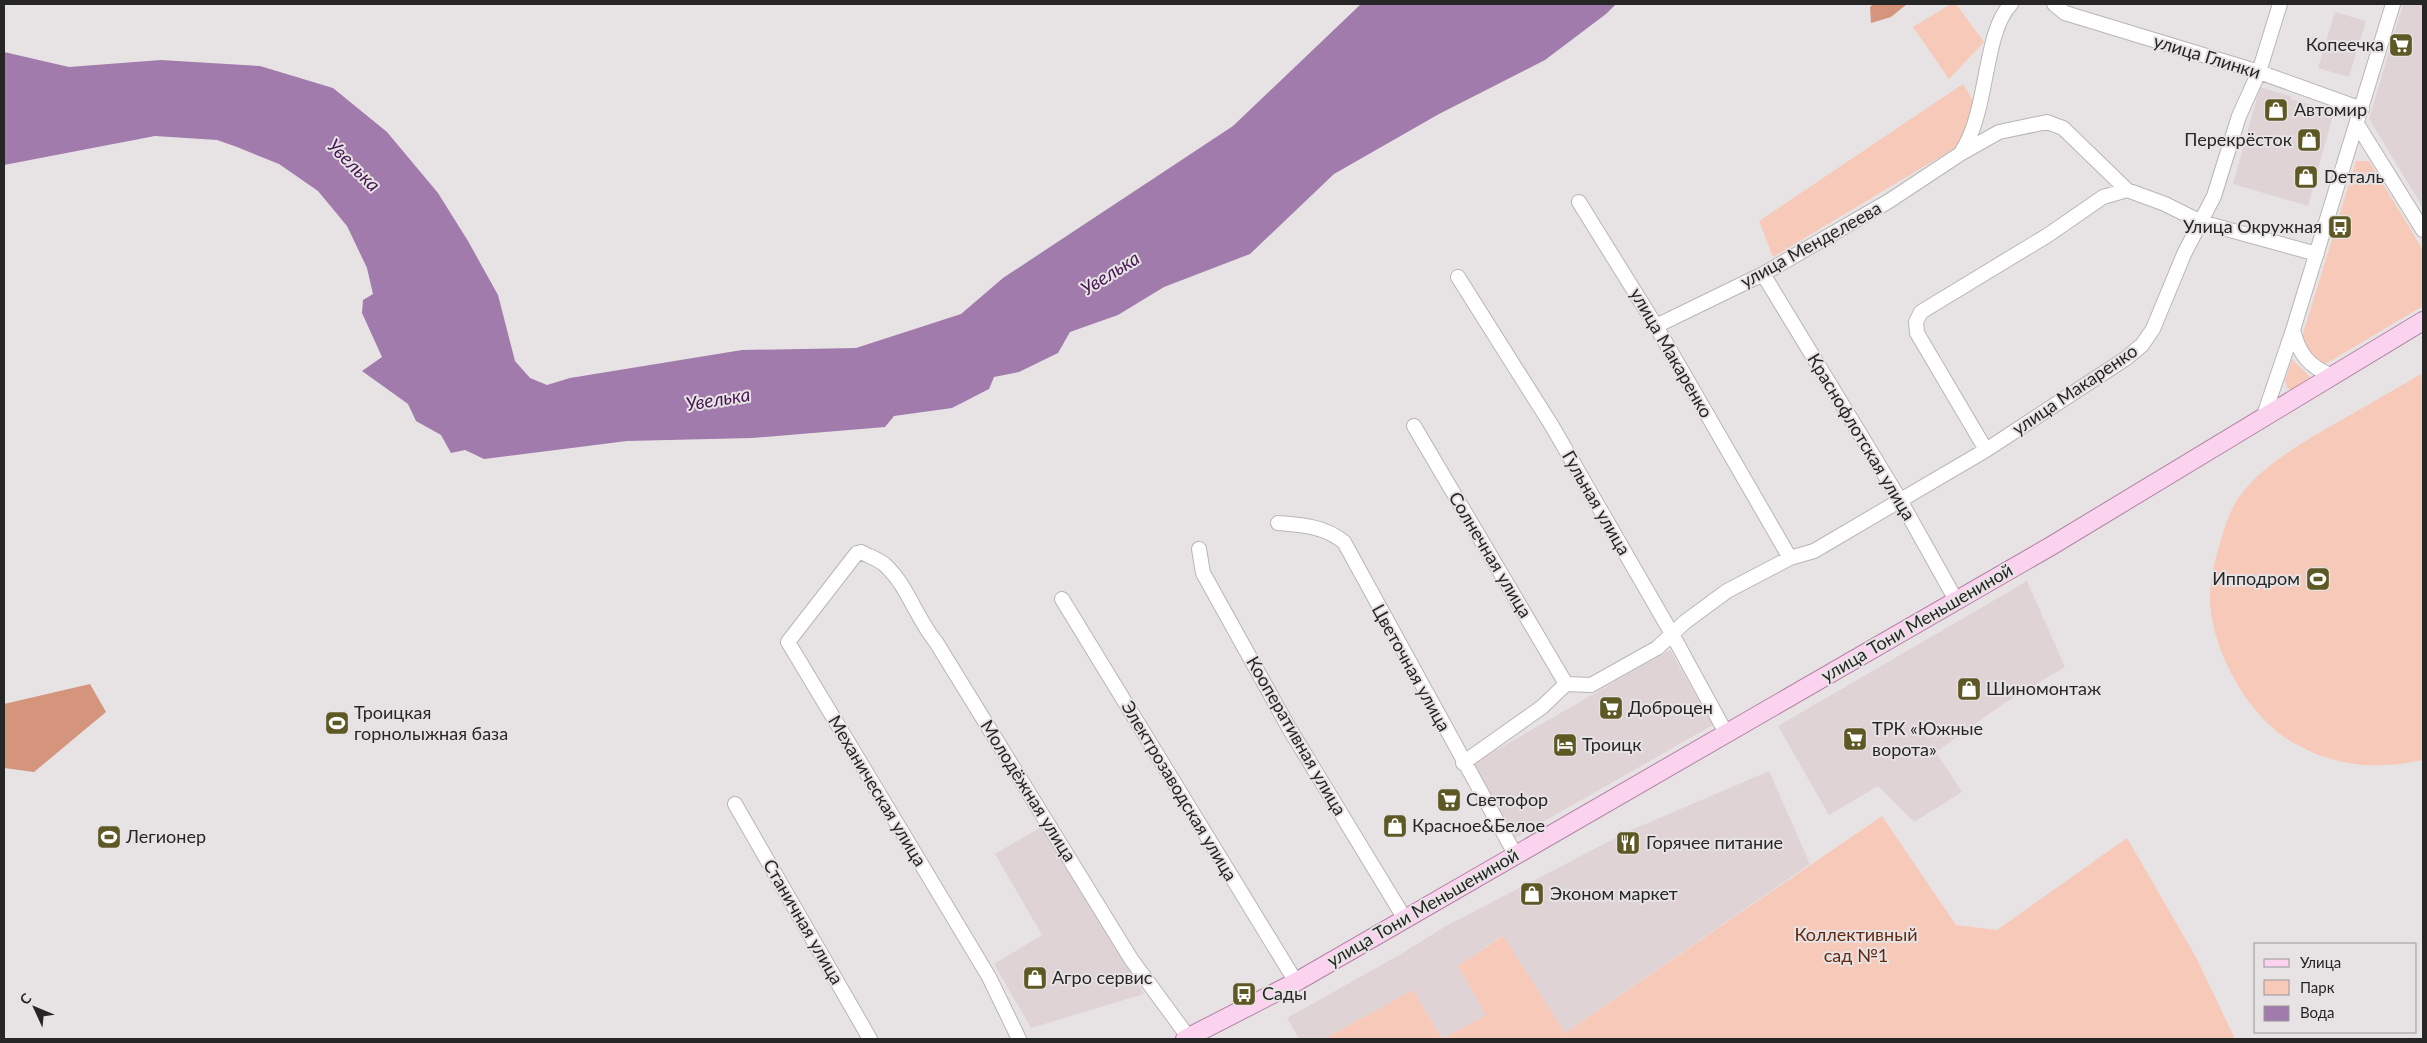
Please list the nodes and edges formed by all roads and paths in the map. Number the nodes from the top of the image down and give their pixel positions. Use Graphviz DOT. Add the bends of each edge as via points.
graph roads {
  1 [pos="2011,4"];
  2 [pos="2054,4"];
  3 [pos="2280,4"];
  4 [pos="2393,4"];
  5 [pos="2259,72"];
  6 [pos="2362,109"];
  7 [pos="2357,124"];
  8 [pos="1960,154"];
  9 [pos="2127,190"];
  10 [pos="1580,202"];
  11 [pos="2201,222"];
  12 [pos="2423,230"];
  13 [pos="2317,254"];
  14 [pos="1763,274"];
  15 [pos="1458,277"];
  16 [pos="2423,321"];
  17 [pos="1656,326"];
  18 [pos="2293,330"];
  19 [pos="2333,376"];
  20 [pos="2263,418"];
  21 [pos="1414,426"];
  22 [pos="1986,450"];
  23 [pos="1900,500"];
  24 [pos="1278,523"];
  25 [pos="1199,549"];
  26 [pos="859,553"];
  27 [pos="1790,558"];
  28 [pos="1062,599"];
  29 [pos="1956,600"];
  30 [pos="1672,634"];
  31 [pos="1566,684"];
  32 [pos="1726,733"];
  33 [pos="1463,762"];
  34 [pos="735,804"];
  35 [pos="1515,854"];
  36 [pos="1405,918"];
  37 [pos="1296,982"];
  38 [pos="1187,1038"];
  39 [pos="870,1039"];
  40 [pos="1019,1039"];
  1 -- 8 [label="street, улица Менделеева" via="1996,35 1979,115 1971,138"];
  2 -- 5 [label="street, улица Глинки" via="2064,13"];
  3 -- 5 [label="street, улица Макаренко"];
  4 -- 6 [label="street"];
  5 -- 6 [label="street, улица Глинки"];
  5 -- 11 [label="street, улица Макаренко" via="2239,116 2214,196"];
  6 -- 7 [label="street"];
  7 -- 12 [label="street"];
  7 -- 13 [label="street"];
  8 -- 9 [label="street, улица Менделеева" via="1999,132 2047,122 2062,128"];
  8 -- 14 [label="street, улица Менделеева" via="1889,201"];
  9 -- 11 [label="street"];
  9 -- 22 [label="street" via="2103,197 2048,235 1920,312 1916,322 1917,333"];
  10 -- 17 [label="street, улица Макаренко"];
  11 -- 13 [label="street"];
  11 -- 22 [label="street, улица Макаренко" via="2142,345"];
  13 -- 18 [label="street"];
  14 -- 17 [label="street, улица Менделеева"];
  14 -- 23 [label="street, Краснофлотская улица"];
  15 -- 30 [label="street, Гульная улица" via="1552,426"];
  16 -- 19 [label="main road, улица Тони Меньшениной"];
  17 -- 27 [label="street, улица Макаренко"];
  18 -- 19 [label="street" via="2296,344 2309,364"];
  18 -- 20 [label="street"];
  19 -- 20 [label="main road, улица Тони Меньшениной"];
  20 -- 29 [label="main road, улица Тони Меньшениной"];
  21 -- 31 [label="street, Солнечная улица"];
  22 -- 23 [label="street, улица Макаренко"];
  23 -- 27 [label="street, улица Макаренко" via="1814,551"];
  23 -- 29 [label="street, Краснофлотская улица"];
  24 -- 33 [label="street, Цветочная улица" via="1332,532 1344,542"];
  25 -- 36 [label="street, Кооперативная улица" via="1203,573 1284,720"];
  26 -- 38 [label="street, Молодёжная улица" via="883,564 900,583 924,628 936,642 1132,958"];
  26 -- 40 [label="street, Механическая улица" via="788,642 989,977"];
  27 -- 30 [label="street, улица Макаренко" via="1727,591"];
  28 -- 37 [label="street, Электрозаводская улица"];
  29 -- 32 [label="main road, улица Тони Меньшениной"];
  30 -- 31 [label="street, улица Макаренко" via="1657,648 1591,685"];
  30 -- 32 [label="street, Гульная улица"];
  31 -- 33 [label="street" via="1542,707"];
  32 -- 35 [label="main road, улица Тони Меньшениной"];
  33 -- 35 [label="street, Цветочная улица"];
  34 -- 39 [label="street, Станичная улица"];
  35 -- 36 [label="main road, улица Тони Меньшениной"];
  36 -- 37 [label="main road, улица Тони Меньшениной"];
  37 -- 38 [label="main road, улица Тони Меньшениной"];
}
